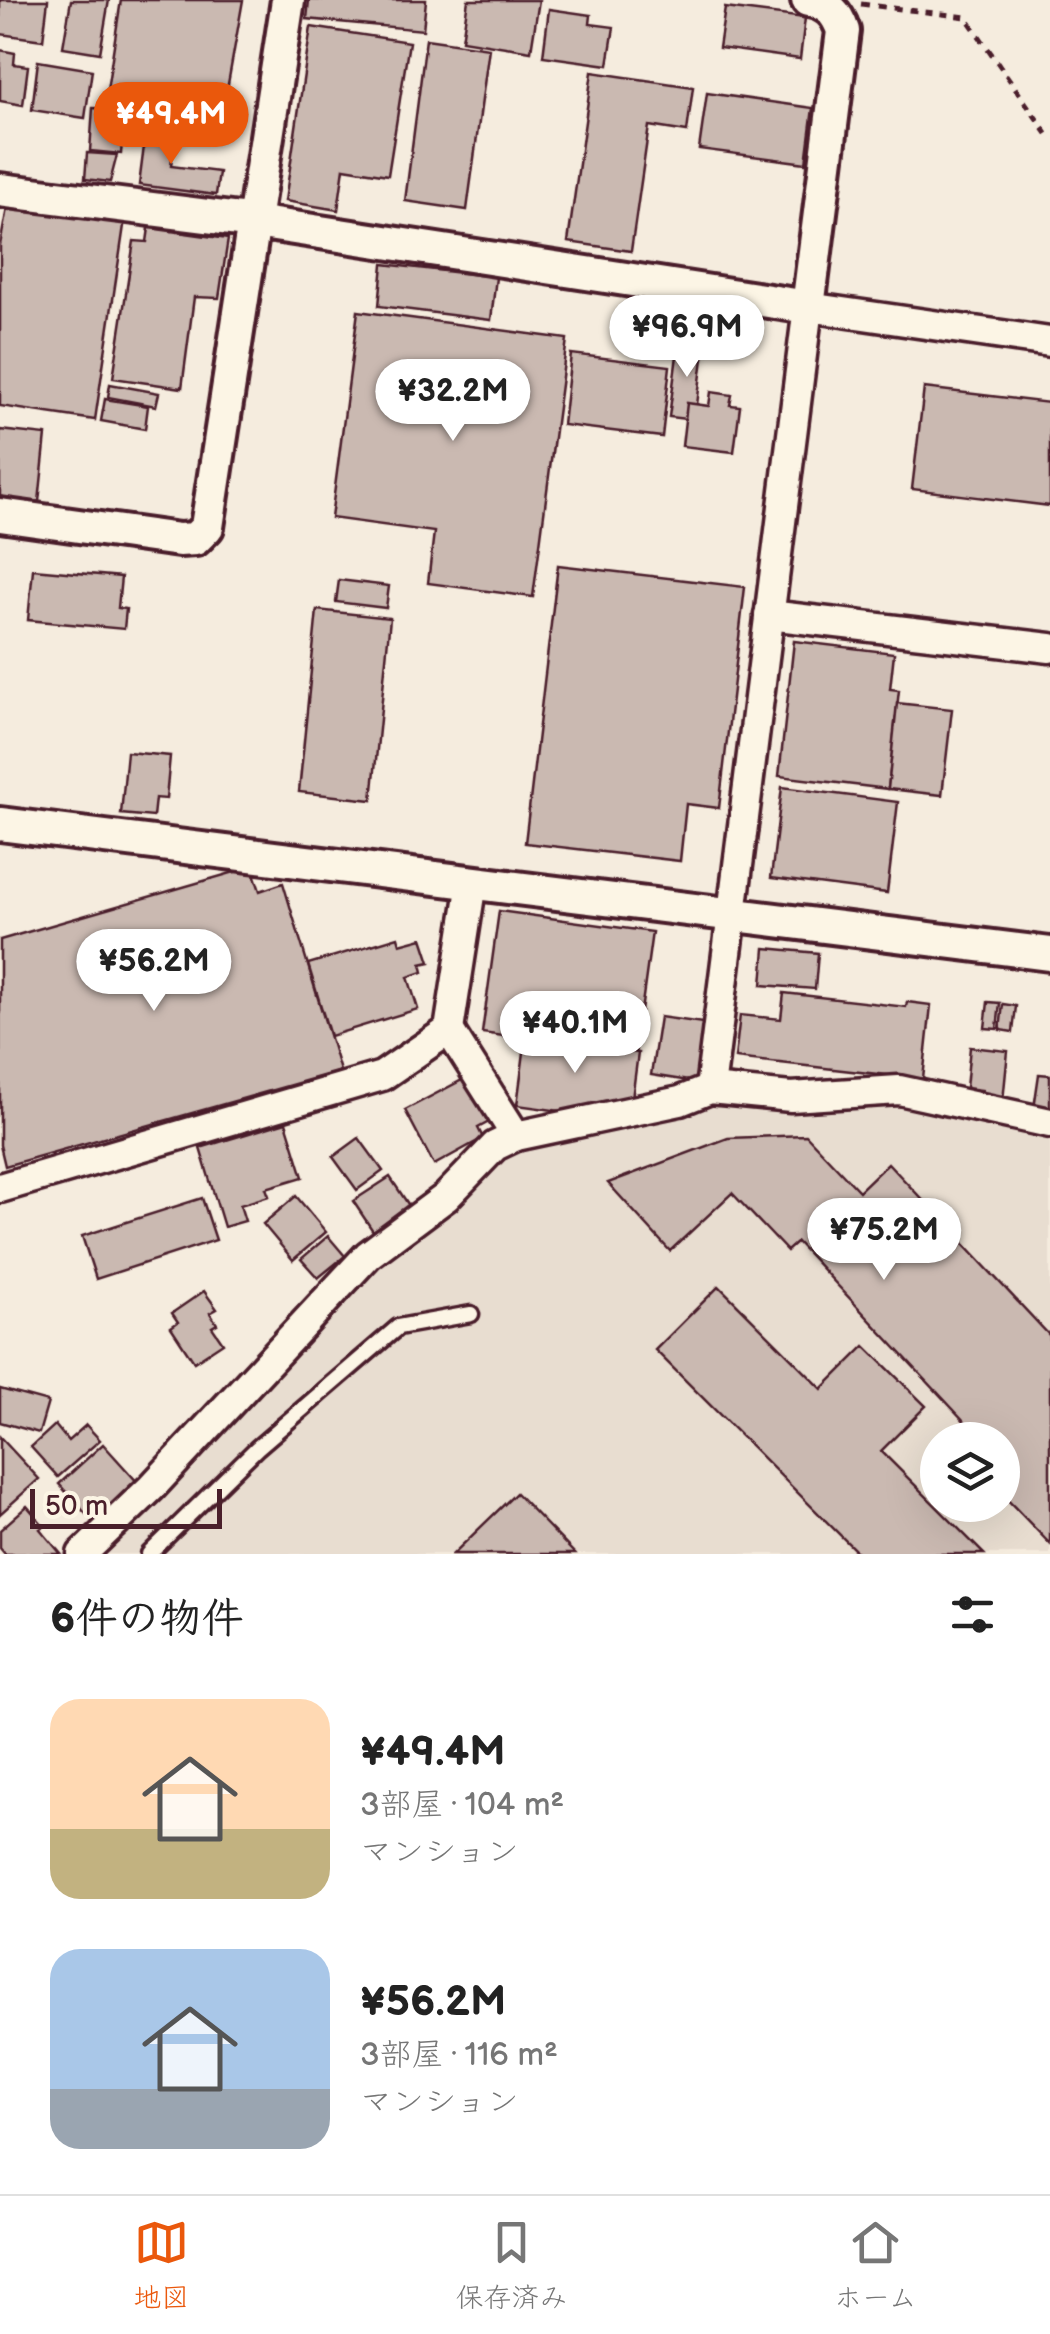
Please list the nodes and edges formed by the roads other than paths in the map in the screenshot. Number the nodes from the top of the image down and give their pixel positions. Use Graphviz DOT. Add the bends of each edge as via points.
graph roads {
  1 [pos="288,0"];
  2 [pos="823,7"];
  3 [pos="0,190"];
  4 [pos="255,222"];
  5 [pos="808,307"];
  6 [pos="1050,342"];
  7 [pos="0,515"];
  8 [pos="769,615"];
  9 [pos="1050,648"];
  10 [pos="0,824"];
  11 [pos="472,882"];
  12 [pos="732,914"];
  13 [pos="1050,954"];
  14 [pos="450,1030"];
  15 [pos="710,1089"];
  16 [pos="1050,1123"];
  17 [pos="516,1136"];
  18 [pos="0,1188"];
  19 [pos="471,1314"];
  20 [pos="82,1554"];
  21 [pos="149,1554"];
  1 -- 4 [label="street"];
  2 -- 5 [label="street" via="843,32"];
  3 -- 4 [label="street"];
  4 -- 5 [label="street"];
  4 -- 7 [label="street" via="207,527 195,539 179,540"];
  5 -- 6 [label="street"];
  5 -- 8 [label="street"];
  8 -- 9 [label="street"];
  8 -- 12 [label="street"];
  10 -- 11 [label="street"];
  11 -- 12 [label="street"];
  11 -- 14 [label="street"];
  12 -- 13 [label="street"];
  12 -- 15 [label="street"];
  14 -- 17 [label="street"];
  14 -- 18 [label="street" via="382,1076"];
  15 -- 16 [label="street" via="791,1096 900,1090"];
  15 -- 17 [label="street"];
  17 -- 20 [label="street" via="494,1146 446,1197 368,1255"];
  19 -- 21 [label="lane" via="398,1327 257,1448"];
}
